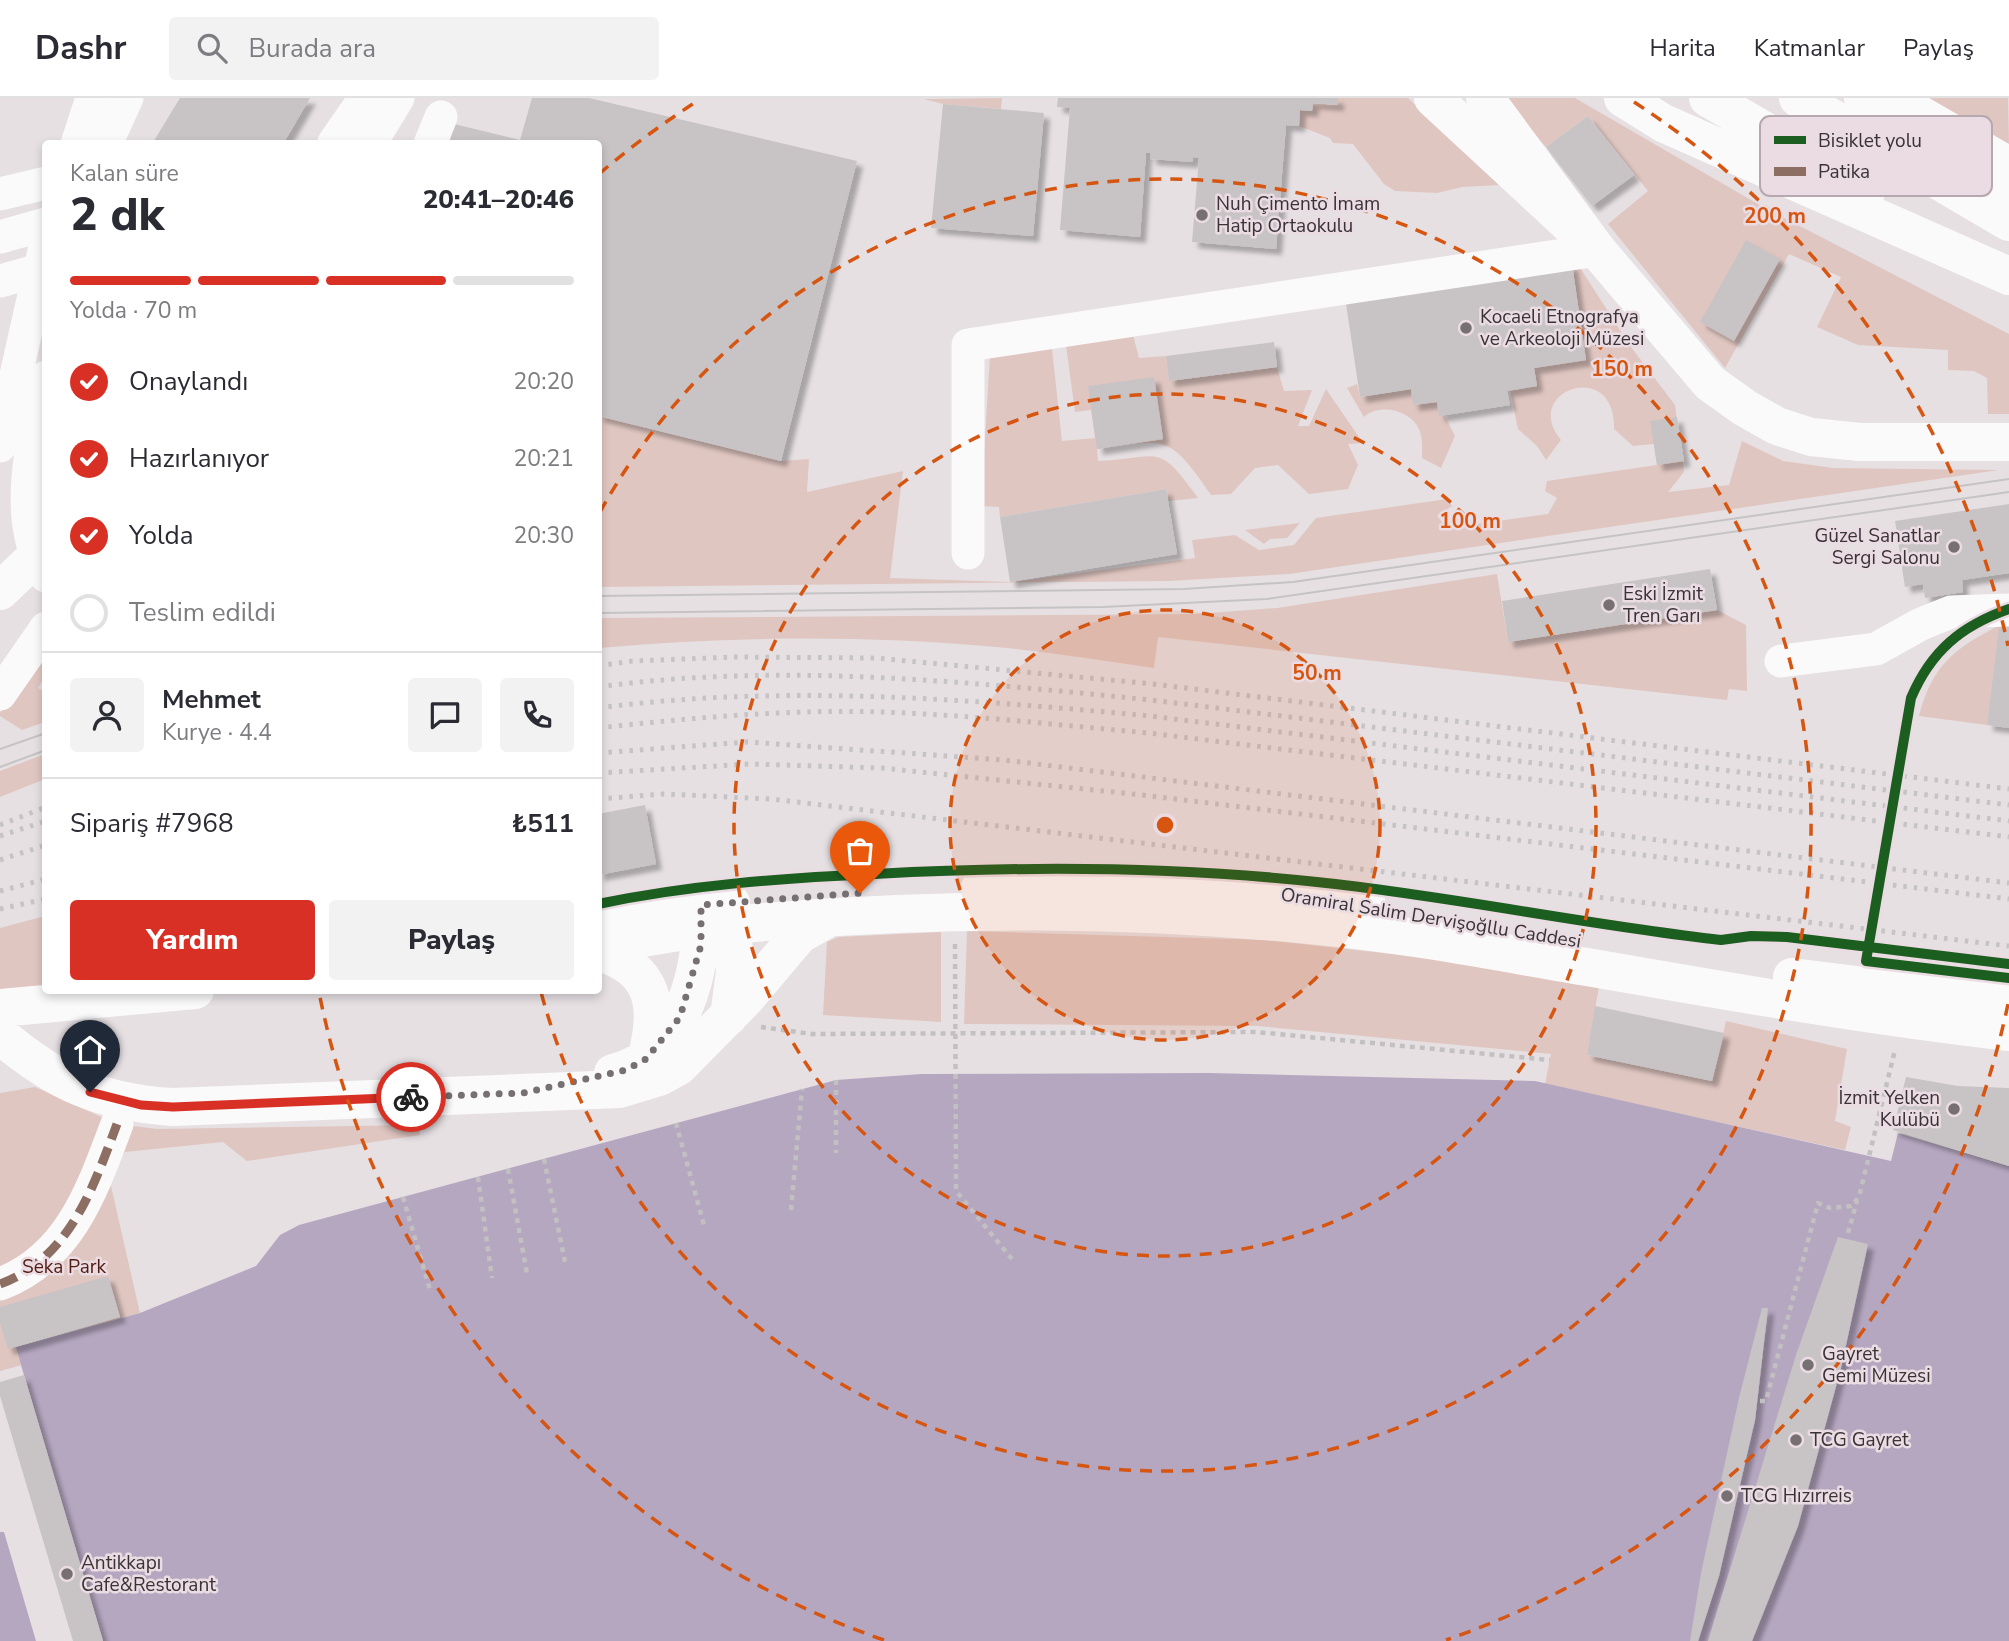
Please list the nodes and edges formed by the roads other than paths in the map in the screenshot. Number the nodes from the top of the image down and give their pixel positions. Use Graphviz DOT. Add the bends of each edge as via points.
graph roads {
  1 [pos="92,98"];
  2 [pos="127,98"];
  3 [pos="341,98"];
  4 [pos="368,98"];
  5 [pos="398,98"];
  6 [pos="1433,98"];
  7 [pos="1485,98"];
  8 [pos="1623,98"];
  9 [pos="1709,98"];
  10 [pos="1798,98"];
  11 [pos="1863,98"];
  12 [pos="1891,98"];
  13 [pos="1829,116"];
  14 [pos="1890,116"];
  15 [pos="1922,116"];
  16 [pos="1760,128"];
  17 [pos="78,140"];
  18 [pos="108,140"];
  19 [pos="316,140"];
  20 [pos="339,140"];
  21 [pos="372,140"];
  22 [pos="1992,156"];
  23 [pos="1760,166"];
  24 [pos="2009,166"];
  25 [pos="1992,183"];
  26 [pos="42,184"];
  27 [pos="0,194"];
  28 [pos="2009,194"];
  29 [pos="1829,196"];
  30 [pos="1875,196"];
  31 [pos="1965,196"];
  32 [pos="2009,222"];
  33 [pos="42,225"];
  34 [pos="0,237"];
  35 [pos="1597,250"];
  36 [pos="42,257"];
  37 [pos="42,260"];
  38 [pos="2009,275"];
  39 [pos="0,281"];
  40 [pos="42,402"];
  41 [pos="2009,442"];
  42 [pos="0,446"];
  43 [pos="42,551"];
  44 [pos="968,553"];
  45 [pos="42,568"];
  46 [pos="0,591"];
  47 [pos="2009,610"];
  48 [pos="42,634"];
  49 [pos="1780,661"];
  50 [pos="0,694"];
  51 [pos="717,915"];
  52 [pos="602,919"];
  53 [pos="827,919"];
  54 [pos="602,945"];
  55 [pos="602,953"];
  56 [pos="152,994"];
  57 [pos="2009,1004"];
  58 [pos="0,1008"];
  59 [pos="741,1020"];
  60 [pos="2009,1032"];
  61 [pos="0,1035"];
  62 [pos="646,1059"];
  63 [pos="523,1093"];
  64 [pos="117,1124"];
  65 [pos="0,1284"];
  1 -- 17 [label="street"];
  2 -- 18 [label="street"];
  3 -- 19 [label="main road"];
  4 -- 20 [label="main road"];
  5 -- 21 [label="street"];
  6 -- 35 [label="main road"];
  7 -- 35 [label="main road"];
  8 -- 23 [label="main road" via="1663,123"];
  9 -- 16 [label="main road"];
  10 -- 13 [label="main road"];
  11 -- 14 [label="main road"];
  12 -- 15 [label="main road"];
  22 -- 24 [label="main road"];
  25 -- 28 [label="main road"];
  26 -- 27 [label="street"];
  29 -- 38 [label="main road"];
  30 -- 38 [label="main road"];
  31 -- 32 [label="main road"];
  33 -- 34 [label="street"];
  35 -- 41 [label="main road" via="1710,383 1777,426 1811,437 1860,442"];
  35 -- 44 [label="street" via="968,345"];
  36 -- 39 [label="street"];
  37 -- 42 [label="street"];
  40 -- 45 [label="street" via="26,503 29,540"];
  43 -- 46 [label="main road"];
  47 -- 49 [label="street" via="1951,612 1876,649"];
  48 -- 50 [label="street"];
  51 -- 52 [label="main road, Oramiral Salim Dervişoğllu Caddesi"];
  51 -- 53 [label="main road, Oramiral Salim Dervişoğllu Caddesi"];
  51 -- 54 [label="main road"];
  51 -- 57 [label="main road, Oramiral Salim Dervişoğllu Caddesi" via="888,891 1067,886 1281,894 1425,914 1811,981"];
  51 -- 59 [label="main road" via="735,972"];
  51 -- 62 [label="main road" via="680,1017"];
  53 -- 59 [label="main road" via="799,935"];
  53 -- 60 [label="main road, Oramiral Salim Dervişoğllu Caddesi" via="1121,914 1340,928 1839,1011"];
  55 -- 62 [label="main road" via="631,966 647,985 654,1009"];
  56 -- 58 [label="main road"];
  59 -- 63 [label="main road" via="679,1066 640,1084 601,1091"];
  61 -- 63 [label="main road" via="48,1073 105,1098 141,1105"];
  62 -- 63 [label="main road" via="626,1070"];
  64 -- 65 [label="street" via="66,1236 37,1266"];
}
